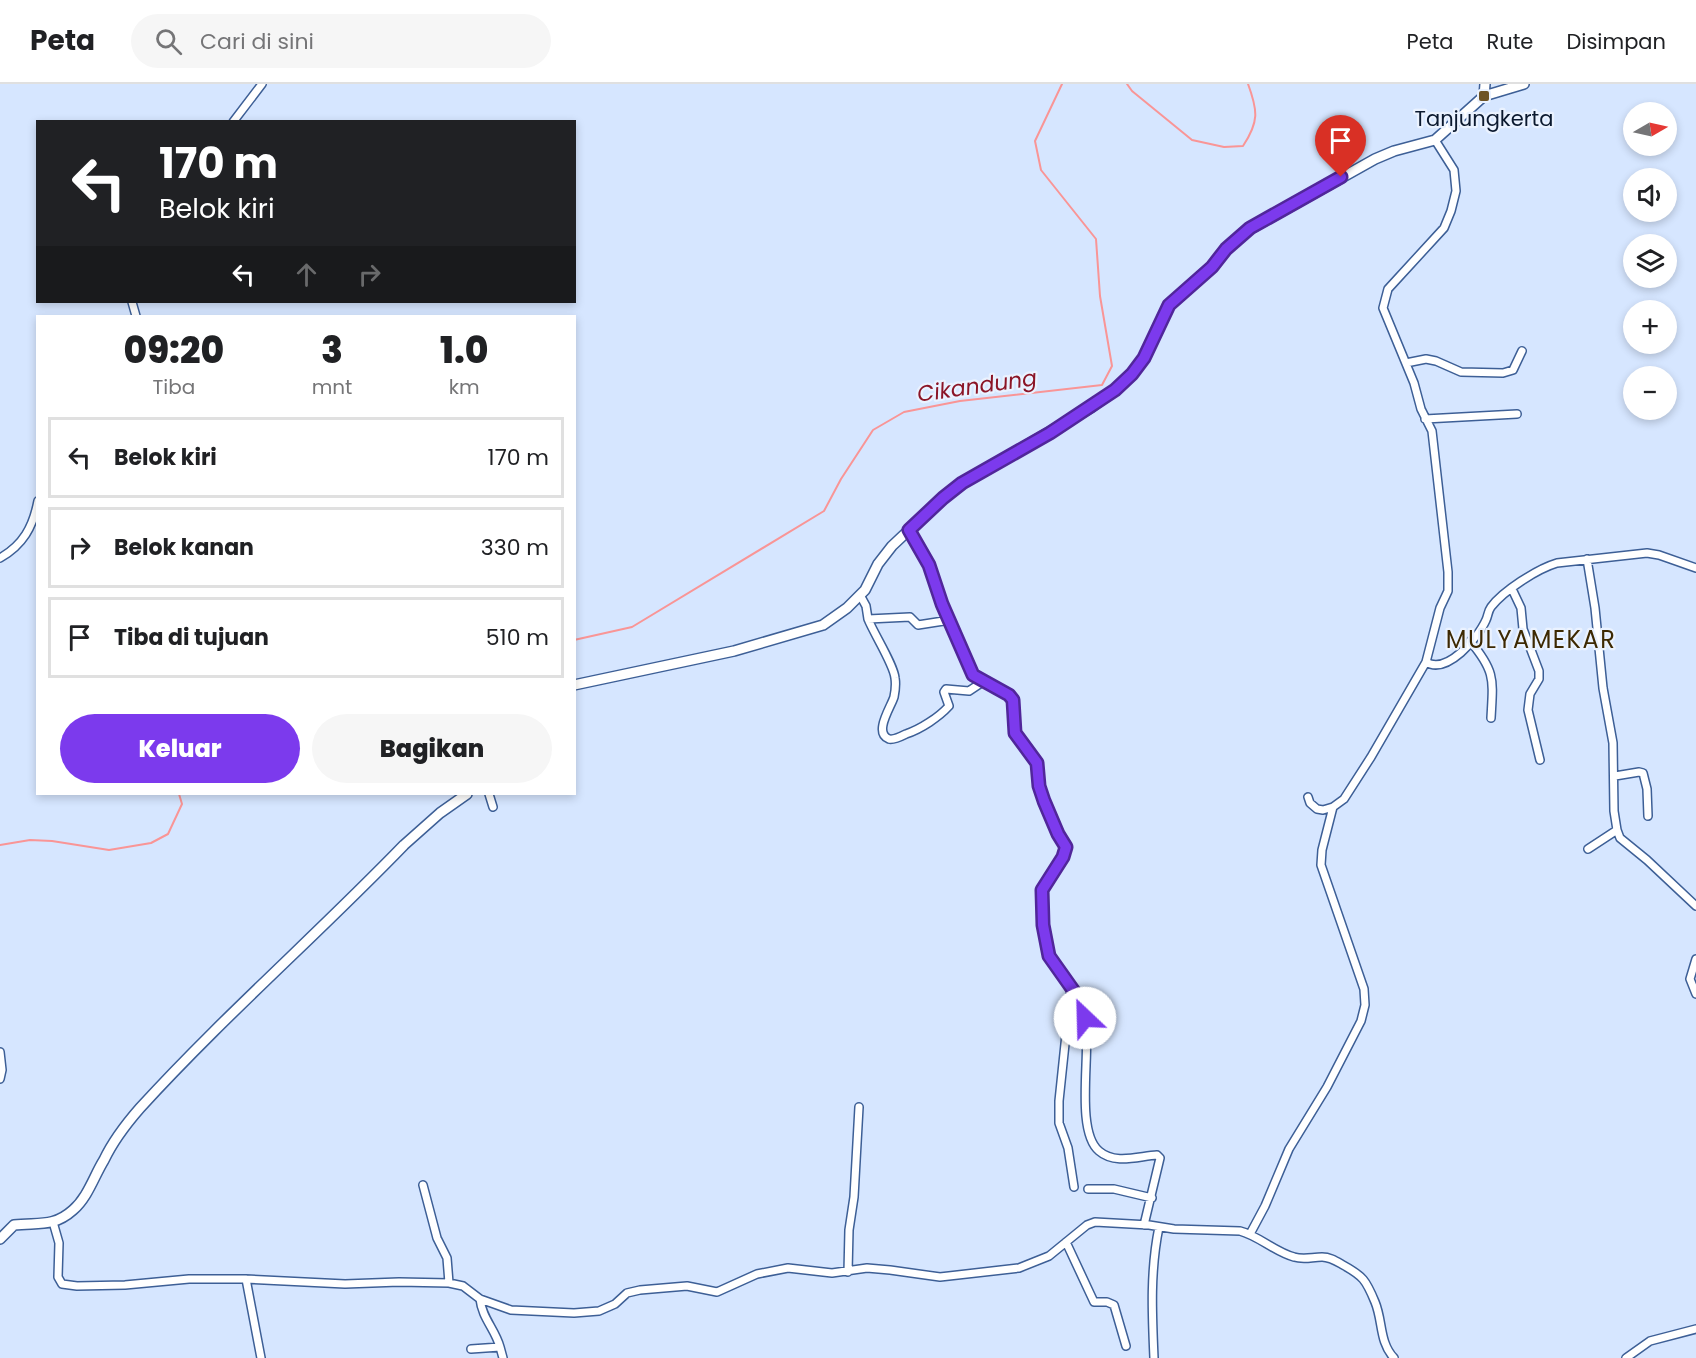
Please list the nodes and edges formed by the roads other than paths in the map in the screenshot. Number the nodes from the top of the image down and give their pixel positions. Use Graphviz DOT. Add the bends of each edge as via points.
graph roads {
  1 [pos="262,84"];
  2 [pos="1485,84"];
  3 [pos="1524,84"];
  4 [pos="1484,96"];
  5 [pos="234,120"];
  6 [pos="1435,140"];
  7 [pos="1522,351"];
  8 [pos="1406,363"];
  9 [pos="1517,414"];
  10 [pos="1425,419"];
  11 [pos="36,512"];
  12 [pos="909,530"];
  13 [pos="0,558"];
  14 [pos="1587,559"];
  15 [pos="1696,568"];
  16 [pos="1512,589"];
  17 [pos="860,595"];
  18 [pos="868,619"];
  19 [pos="950,620"];
  20 [pos="1470,641"];
  21 [pos="1426,662"];
  22 [pos="984,681"];
  23 [pos="576,685"];
  24 [pos="1491,718"];
  25 [pos="1540,760"];
  26 [pos="1615,776"];
  27 [pos="466,795"];
  28 [pos="489,795"];
  29 [pos="1308,797"];
  30 [pos="493,807"];
  31 [pos="1333,807"];
  32 [pos="1648,816"];
  33 [pos="1617,830"];
  34 [pos="1588,849"];
  35 [pos="1696,906"];
  36 [pos="1696,959"];
  37 [pos="1071,987"];
  38 [pos="1696,994"];
  39 [pos="0,1052"];
  40 [pos="0,1079"];
  41 [pos="859,1107"];
  42 [pos="423,1185"];
  43 [pos="1074,1187"];
  44 [pos="1088,1189"];
  45 [pos="1152,1198"];
  46 [pos="53,1222"];
  47 [pos="1144,1225"];
  48 [pos="1159,1227"];
  49 [pos="1250,1234"];
  50 [pos="0,1239"];
  51 [pos="1066,1242"];
  52 [pos="848,1272"];
  53 [pos="246,1279"];
  54 [pos="449,1283"];
  55 [pos="480,1299"];
  56 [pos="1696,1329"];
  57 [pos="1126,1346"];
  58 [pos="500,1347"];
  59 [pos="471,1349"];
  60 [pos="261,1358"];
  61 [pos="503,1358"];
  62 [pos="1154,1358"];
  63 [pos="1394,1358"];
  64 [pos="1626,1358"];
  1 -- 5 [label="street"];
  2 -- 4 [label="street"];
  3 -- 4 [label="street"];
  4 -- 6 [label="street"];
  6 -- 8 [label="street" via="1454,170 1456,191 1451,211 1444,228 1384,298 1386,317"];
  6 -- 12 [label="street" via="1375,159 1243,233 1169,305 1144,358 1124,383 1050,433 962,483"];
  7 -- 8 [label="street" via="1513,370 1503,373 1461,372 1426,359"];
  8 -- 10 [label="street"];
  9 -- 10 [label="street"];
  10 -- 21 [label="street" via="1433,440 1448,572 1448,591"];
  11 -- 13 [label="street" via="29,531 15,549"];
  12 -- 17 [label="street" via="886,552"];
  12 -- 19 [label="street" via="929,565"];
  14 -- 15 [label="street" via="1653,554"];
  14 -- 16 [label="street" via="1543,567"];
  14 -- 26 [label="street"];
  16 -- 20 [label="street" via="1489,608 1485,621"];
  16 -- 25 [label="street" via="1539,671 1528,710"];
  17 -- 18 [label="street"];
  17 -- 23 [label="street" via="829,622 808,631"];
  18 -- 19 [label="street" via="910,617 924,626"];
  18 -- 22 [label="street" via="895,678 893,698 882,724 887,738 911,733 943,712 949,706 946,689 969,691"];
  19 -- 22 [label="street" via="973,675"];
  20 -- 21 [label="street" via="1447,662"];
  20 -- 24 [label="street" via="1490,668"];
  21 -- 31 [label="street" via="1362,771 1344,799"];
  22 -- 37 [label="street" via="1013,700 1015,733 1037,763 1044,801 1066,847 1042,890 1041,904 1049,956"];
  26 -- 32 [label="street" via="1643,773"];
  26 -- 33 [label="street"];
  27 -- 46 [label="street" via="404,845 166,1081 125,1127 80,1203"];
  28 -- 30 [label="street"];
  29 -- 31 [label="street" via="1317,809"];
  31 -- 49 [label="street" via="1321,865 1364,989 1365,1005 1361,1021 1289,1149"];
  33 -- 34 [label="street"];
  33 -- 35 [label="street" via="1620,838"];
  36 -- 38 [label="street" via="1690,979"];
  37 -- 43 [label="street" via="1059,1123 1068,1148"];
  37 -- 45 [label="street" via="1085,1018 1089,1133 1099,1151 1109,1156 1159,1156"];
  39 -- 40 [label="street"];
  41 -- 52 [label="street"];
  42 -- 54 [label="street" via="437,1238 447,1258"];
  44 -- 45 [label="street" via="1114,1189"];
  45 -- 47 [label="street"];
  46 -- 50 [label="street" via="14,1226"];
  46 -- 53 [label="street" via="62,1284"];
  47 -- 48 [label="street"];
  47 -- 51 [label="street" via="1095,1222"];
  48 -- 49 [label="street"];
  48 -- 62 [label="street" via="1151,1294"];
  49 -- 63 [label="street" via="1293,1257 1333,1258 1355,1270 1376,1304 1386,1348"];
  51 -- 52 [label="street" via="1029,1265 982,1273 940,1277 867,1268"];
  51 -- 57 [label="street" via="1094,1302 1114,1305"];
  52 -- 55 [label="street" via="781,1269 757,1274 717,1292 687,1286 653,1288 627,1293 599,1311 511,1310"];
  53 -- 54 [label="street" via="345,1284"];
  53 -- 60 [label="street"];
  54 -- 55 [label="street" via="463,1286"];
  55 -- 58 [label="street" via="486,1323 493,1329"];
  56 -- 64 [label="street" via="1650,1341"];
  58 -- 59 [label="street"];
  58 -- 61 [label="street"];
}
